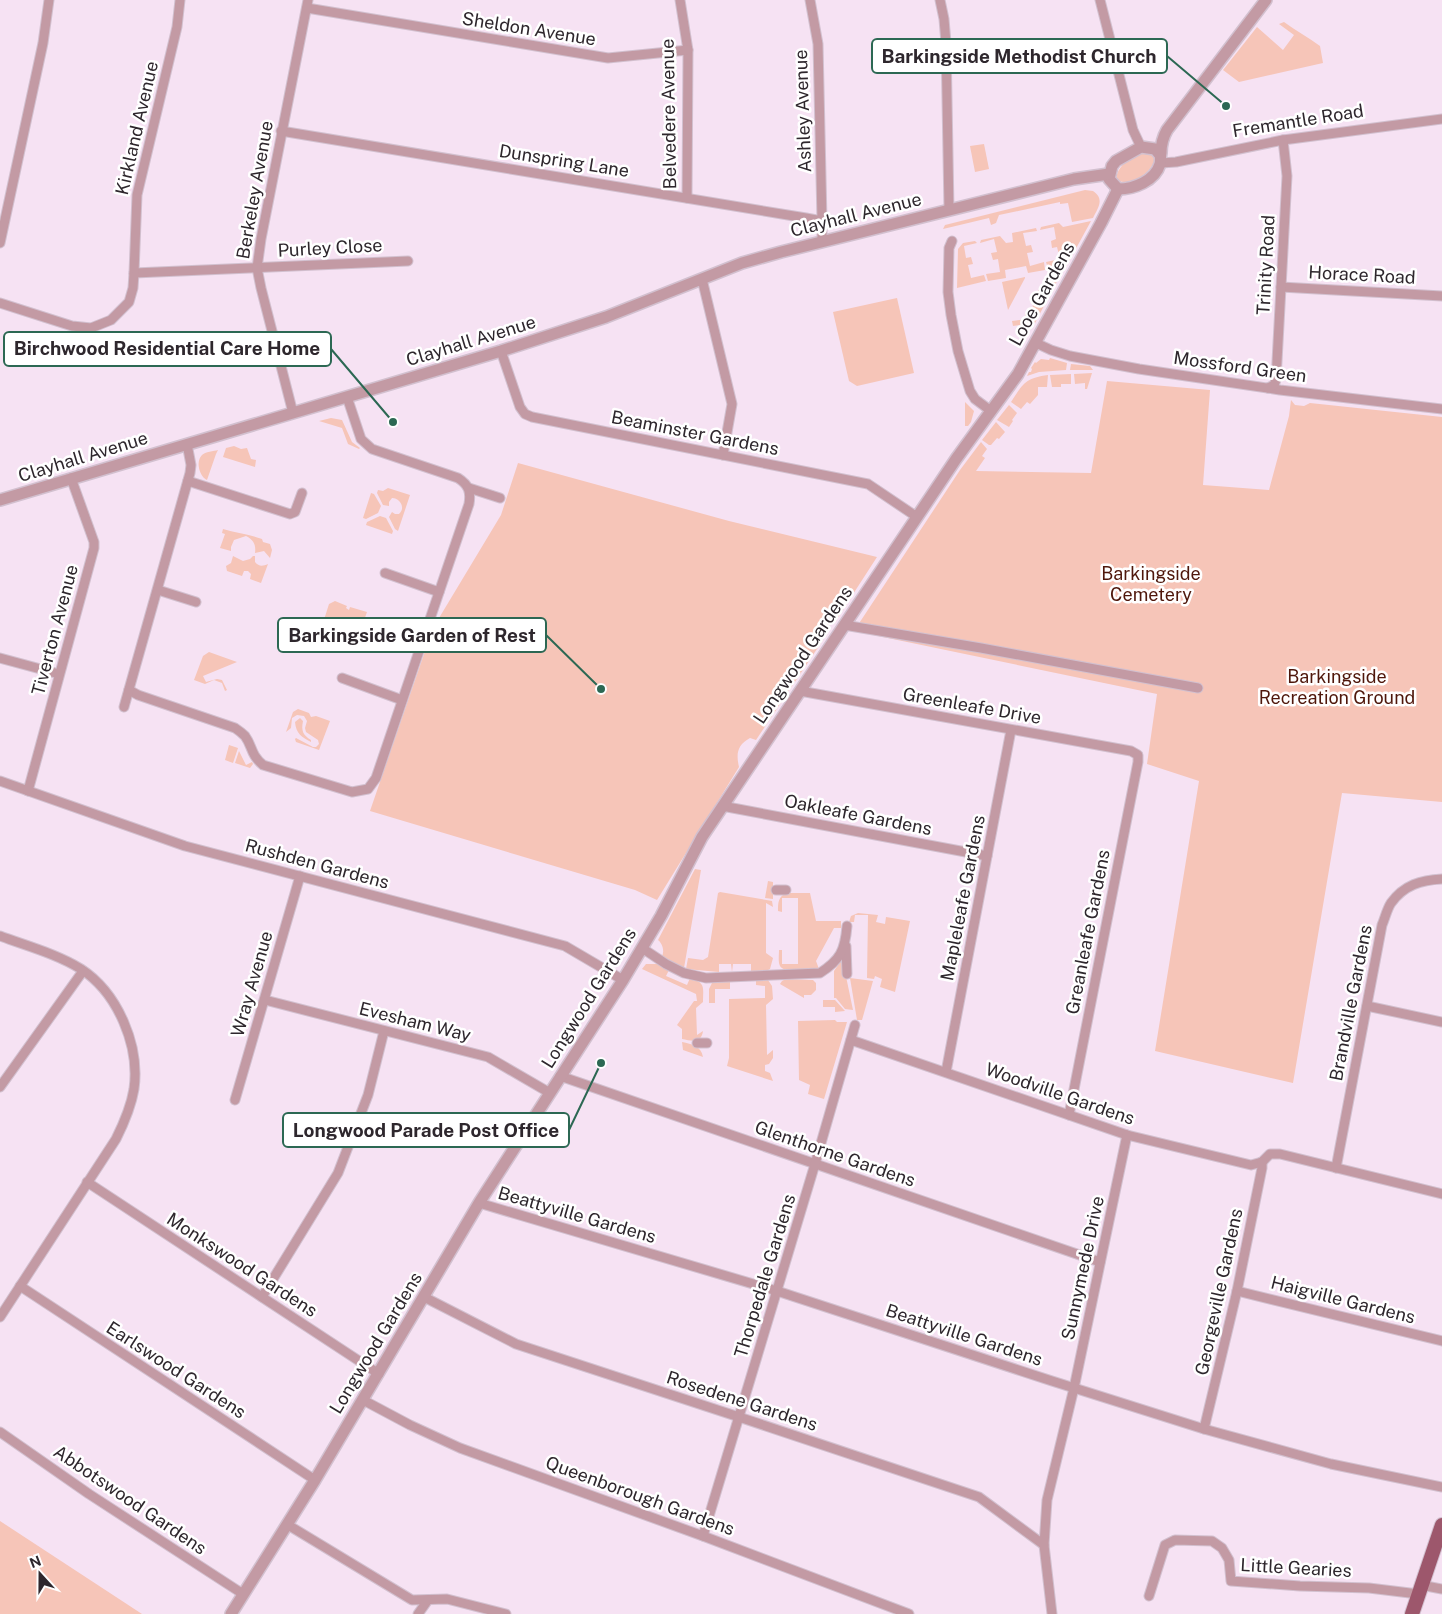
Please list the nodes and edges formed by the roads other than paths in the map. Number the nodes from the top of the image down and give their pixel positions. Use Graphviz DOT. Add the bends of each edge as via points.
graph roads {
  1 [pos="49,0"];
  2 [pos="180,0"];
  3 [pos="680,0"];
  4 [pos="810,0"];
  5 [pos="940,0"];
  6 [pos="1100,0"];
  7 [pos="1266,0"];
  8 [pos="308,4"];
  9 [pos="688,50"];
  10 [pos="1442,119"];
  11 [pos="282,131"];
  12 [pos="1283,140"];
  13 [pos="1141,147"];
  14 [pos="1161,159"];
  15 [pos="1109,174"];
  16 [pos="1118,189"];
  17 [pos="687,198"];
  18 [pos="949,210"];
  19 [pos="822,222"];
  20 [pos="952,241"];
  21 [pos="822,242"];
  22 [pos="0,243"];
  23 [pos="408,260"];
  24 [pos="258,268"];
  25 [pos="134,273"];
  26 [pos="702,279"];
  27 [pos="1281,287"];
  28 [pos="1442,296"];
  29 [pos="0,303"];
  30 [pos="1036,343"];
  31 [pos="501,351"];
  32 [pos="1268,388"];
  33 [pos="347,397"];
  34 [pos="1442,409"];
  35 [pos="991,411"];
  36 [pos="294,413"];
  37 [pos="187,444"];
  38 [pos="723,455"];
  39 [pos="71,478"];
  40 [pos="188,481"];
  41 [pos="469,488"];
  42 [pos="302,492"];
  43 [pos="1,497"];
  44 [pos="500,498"];
  45 [pos="917,517"];
  46 [pos="385,573"];
  47 [pos="158,590"];
  48 [pos="439,592"];
  49 [pos="196,602"];
  50 [pos="844,625"];
  51 [pos="0,658"];
  52 [pos="60,674"];
  53 [pos="342,678"];
  54 [pos="1198,688"];
  55 [pos="129,690"];
  56 [pos="800,691"];
  57 [pos="402,700"];
  58 [pos="124,707"];
  59 [pos="1011,730"];
  60 [pos="1138,755"];
  61 [pos="0,782"];
  62 [pos="28,791"];
  63 [pos="722,806"];
  64 [pos="987,856"];
  65 [pos="300,876"];
  66 [pos="1442,879"];
  67 [pos="776,890"];
  68 [pos="786,890"];
  69 [pos="847,926"];
  70 [pos="0,936"];
  71 [pos="846,941"];
  72 [pos="642,948"];
  73 [pos="83,971"];
  74 [pos="847,974"];
  75 [pos="623,980"];
  76 [pos="265,1000"];
  77 [pos="1367,1006"];
  78 [pos="1442,1022"];
  79 [pos="855,1025"];
  80 [pos="384,1031"];
  81 [pos="851,1040"];
  82 [pos="946,1072"];
  83 [pos="560,1076"];
  84 [pos="0,1086"];
  85 [pos="550,1093"];
  86 [pos="235,1100"];
  87 [pos="1069,1115"];
  88 [pos="1127,1135"];
  89 [pos="1262,1162"];
  90 [pos="815,1164"];
  91 [pos="1336,1168"];
  92 [pos="88,1182"];
  93 [pos="1442,1194"];
  94 [pos="479,1203"];
  95 [pos="1100,1262"];
  96 [pos="20,1286"];
  97 [pos="777,1290"];
  98 [pos="1237,1291"];
  99 [pos="424,1297"];
  100 [pos="262,1298"];
  101 [pos="0,1317"];
  102 [pos="1442,1341"];
  103 [pos="379,1374"];
  104 [pos="1074,1388"];
  105 [pos="363,1400"];
  106 [pos="739,1417"];
  107 [pos="1204,1429"];
  108 [pos="0,1432"];
  109 [pos="315,1480"];
  110 [pos="1442,1487"];
  111 [pos="288,1525"];
  112 [pos="1442,1525"];
  113 [pos="703,1536"];
  114 [pos="1044,1545"];
  115 [pos="1442,1589"];
  116 [pos="1419,1590"];
  117 [pos="245,1591"];
  118 [pos="1149,1596"];
  119 [pos="428,1600"];
  120 [pos="231,1614"];
  121 [pos="418,1614"];
  122 [pos="506,1614"];
  123 [pos="909,1614"];
  124 [pos="1052,1614"];
  125 [pos="1412,1614"];
  1 -- 22 [label="street" via="43,43"];
  2 -- 25 [label="street, Kirkland Avenue" via="177,27 137,195"];
  3 -- 9 [label="street, Belvedere Avenue"];
  4 -- 19 [label="street, Ashley Avenue" via="818,44"];
  5 -- 18 [label="street" via="946,42"];
  6 -- 13 [label="street" via="1133,130"];
  7 -- 14 [label="street" via="1167,130"];
  8 -- 9 [label="street, Sheldon Avenue" via="608,58"];
  8 -- 11 [label="street, Berkeley Avenue"];
  9 -- 17 [label="street, Belvedere Avenue"];
  10 -- 12 [label="street, Fremantle Road"];
  11 -- 17 [label="street, Dunspring Lane"];
  11 -- 24 [label="street, Berkeley Avenue"];
  12 -- 14 [label="street, Fremantle Road" via="1176,162"];
  12 -- 27 [label="street, Trinity Road" via="1287,176"];
  13 -- 14 [label="street" via="1154,149"];
  13 -- 15 [label="street" via="1116,161"];
  14 -- 16 [label="street" via="1154,176 1127,189"];
  15 -- 16 [label="street" via="1109,179"];
  15 -- 18 [label="street" via="1074,179"];
  16 -- 30 [label="street, Looe Gardens"];
  17 -- 19 [label="street, Dunspring Lane"];
  18 -- 21 [label="street, Clayhall Avenue"];
  19 -- 21 [label="street"];
  20 -- 35 [label="street" via="948,292 958,351 970,391"];
  21 -- 26 [label="street, Clayhall Avenue" via="742,263"];
  23 -- 24 [label="street, Purley Close"];
  24 -- 25 [label="street, Purley Close"];
  24 -- 36 [label="street, Berkeley Avenue"];
  25 -- 29 [label="street, Kirkland Avenue" via="129,302 111,320 91,328 72,326"];
  26 -- 31 [label="street, Clayhall Avenue" via="606,317"];
  26 -- 38 [label="street" via="732,404"];
  27 -- 28 [label="street, Horace Road"];
  27 -- 32 [label="street, Trinity Road" via="1276,380"];
  30 -- 32 [label="street, Mossford Green" via="1070,356"];
  30 -- 35 [label="street, Looe Gardens"];
  31 -- 33 [label="street, Clayhall Avenue"];
  31 -- 38 [label="street, Beaminster Gardens" via="524,414"];
  32 -- 34 [label="street, Mossford Green"];
  33 -- 36 [label="street, Clayhall Avenue"];
  33 -- 41 [label="street" via="361,438 372,449 450,475"];
  35 -- 45 [label="street, Longwood Gardens"];
  36 -- 37 [label="street, Clayhall Avenue"];
  37 -- 39 [label="street, Clayhall Avenue"];
  37 -- 40 [label="street" via="191,465"];
  38 -- 45 [label="street, Beaminster Gardens" via="868,484"];
  39 -- 43 [label="street, Clayhall Avenue"];
  39 -- 52 [label="street, Tiverton Avenue" via="94,548"];
  40 -- 42 [label="street" via="290,514 296,512"];
  40 -- 47 [label="street"];
  41 -- 44 [label="street"];
  41 -- 48 [label="street" via="469,504"];
  45 -- 50 [label="street, Longwood Gardens"];
  46 -- 48 [label="street"];
  47 -- 49 [label="street"];
  47 -- 55 [label="street"];
  48 -- 57 [label="street"];
  50 -- 54 [label="street"];
  50 -- 56 [label="street, Longwood Gardens"];
  51 -- 52 [label="street"];
  52 -- 62 [label="street, Tiverton Avenue"];
  53 -- 57 [label="street"];
  55 -- 57 [label="street" via="235,728 245,737 251,751 263,765 352,792 368,789 376,778"];
  55 -- 58 [label="street"];
  56 -- 59 [label="street, Greenleafe Drive"];
  56 -- 63 [label="street, Longwood Gardens"];
  59 -- 60 [label="street, Greenleafe Drive" via="1131,751"];
  59 -- 64 [label="street, Mapleleafe Gardens"];
  60 -- 87 [label="street, Greanleafe Gardens"];
  61 -- 62 [label="street, Rushden Gardens"];
  62 -- 65 [label="street, Rushden Gardens" via="185,846"];
  63 -- 64 [label="street, Oakleafe Gardens"];
  63 -- 72 [label="street, Longwood Gardens"];
  64 -- 82 [label="street, Mapleleafe Gardens"];
  65 -- 75 [label="street, Rushden Gardens" via="565,946"];
  65 -- 76 [label="street, Wray Avenue"];
  66 -- 77 [label="street, Brandville Gardens" via="1424,880 1406,889 1391,904 1382,925"];
  67 -- 68 [label="street"];
  69 -- 71 [label="street"];
  70 -- 73 [label="street" via="70,962"];
  71 -- 72 [label="street" via="842,953 820,974 776,976 706,978 684,973"];
  71 -- 74 [label="street"];
  72 -- 75 [label="street, Longwood Gardens"];
  73 -- 84 [label="street"];
  73 -- 92 [label="street" via="102,987 118,1010 134,1061 134,1088 128,1114"];
  75 -- 83 [label="street, Longwood Gardens"];
  76 -- 80 [label="street, Evesham Way"];
  76 -- 86 [label="street, Wray Avenue"];
  77 -- 78 [label="street"];
  77 -- 91 [label="street, Brandville Gardens"];
  79 -- 81 [label="street, Thorpedale Gardens"];
  80 -- 85 [label="street, Evesham Way" via="488,1058"];
  80 -- 100 [label="street" via="368,1095 341,1166"];
  81 -- 82 [label="street, Woodville Gardens"];
  81 -- 90 [label="street, Thorpedale Gardens"];
  82 -- 87 [label="street, Woodville Gardens"];
  83 -- 85 [label="street, Longwood Gardens"];
  83 -- 90 [label="street, Glenthorne Gardens"];
  85 -- 94 [label="street, Longwood Gardens"];
  87 -- 88 [label="street, Woodville Gardens"];
  88 -- 89 [label="street, Woodville Gardens" via="1251,1165"];
  88 -- 95 [label="street, Sunnymede Drive"];
  89 -- 91 [label="street, Woodville Gardens" via="1270,1154 1280,1154"];
  89 -- 98 [label="street, Georgeville Gardens"];
  90 -- 95 [label="street, Glenthorne Gardens"];
  90 -- 97 [label="street, Thorpedale Gardens"];
  91 -- 93 [label="street, Woodville Gardens"];
  92 -- 96 [label="street"];
  92 -- 100 [label="street, Monkswood Gardens"];
  94 -- 97 [label="street, Beattyville Gardens"];
  94 -- 99 [label="street, Longwood Gardens"];
  95 -- 104 [label="street, Sunnymede Drive"];
  96 -- 101 [label="street"];
  96 -- 109 [label="street, Earlswood Gardens"];
  97 -- 104 [label="street, Beattyville Gardens"];
  97 -- 106 [label="street, Thorpedale Gardens"];
  98 -- 102 [label="street, Haigville Gardens"];
  98 -- 107 [label="street, Georgeville Gardens"];
  99 -- 103 [label="street, Longwood Gardens"];
  99 -- 106 [label="street, Rosedene Gardens" via="516,1344"];
  100 -- 103 [label="street, Monkswood Gardens"];
  103 -- 105 [label="street, Longwood Gardens"];
  104 -- 107 [label="street, Beattyville Gardens"];
  104 -- 114 [label="street, Sunnymede Drive" via="1047,1500"];
  105 -- 109 [label="street, Longwood Gardens"];
  105 -- 113 [label="street, Queenborough Gardens" via="460,1448"];
  106 -- 113 [label="street, Thorpedale Gardens"];
  106 -- 114 [label="street, Rosedene Gardens" via="979,1497"];
  107 -- 110 [label="street, Beattyville Gardens" via="1331,1464"];
  108 -- 117 [label="street, Abbotswood Gardens" via="89,1494"];
  109 -- 111 [label="street, Longwood Gardens"];
  111 -- 117 [label="street, Longwood Gardens"];
  111 -- 119 [label="street" via="412,1600"];
  112 -- 116 [label="main road"];
  113 -- 123 [label="street, Queenborough Gardens"];
  114 -- 124 [label="street, Sunnymede Drive"];
  115 -- 116 [label="street"];
  116 -- 118 [label="street, Little Gearies" via="1231,1582 1230,1560 1222,1548 1212,1541 1175,1540 1165,1545"];
  116 -- 125 [label="main road"];
  117 -- 120 [label="street, Longwood Gardens"];
  119 -- 121 [label="street"];
  119 -- 122 [label="street" via="446,1599"];
}
